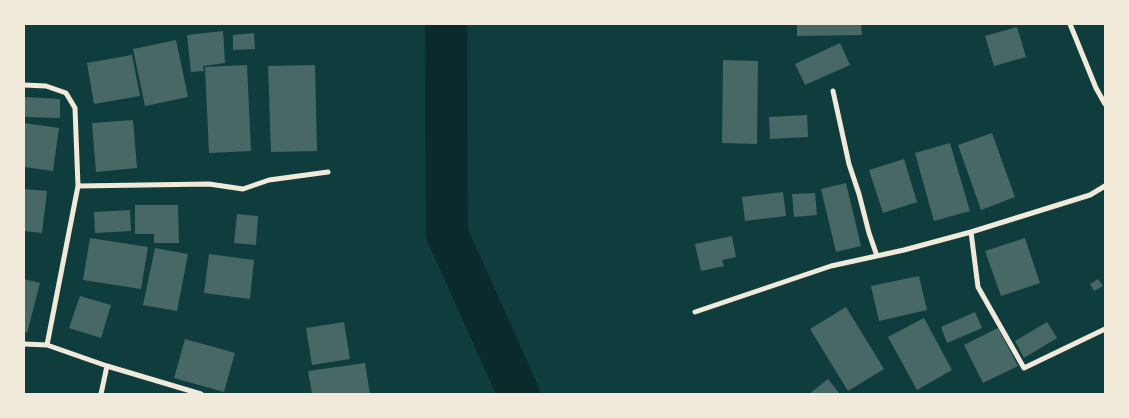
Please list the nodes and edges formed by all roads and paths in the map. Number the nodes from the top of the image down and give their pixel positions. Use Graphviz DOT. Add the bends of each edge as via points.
graph roads {
  1 [pos="1070,24"];
  2 [pos="24,85"];
  3 [pos="833,92"];
  4 [pos="1105,104"];
  5 [pos="328,172"];
  6 [pos="78,186"];
  7 [pos="1105,186"];
  8 [pos="971,232"];
  9 [pos="877,256"];
  10 [pos="695,312"];
  11 [pos="1105,329"];
  12 [pos="24,344"];
  13 [pos="47,345"];
  14 [pos="107,366"];
  15 [pos="101,394"];
  16 [pos="201,394"];
  1 -- 4 [label="street"];
  2 -- 6 [label="street" via="46,86 66,93 75,108"];
  3 -- 9 [label="street" via="849,164"];
  5 -- 6 [label="street" via="269,180 243,189 209,184"];
  6 -- 13 [label="street"];
  7 -- 8 [label="street" via="1090,195"];
  8 -- 9 [label="street"];
  8 -- 11 [label="street" via="978,287 1024,368"];
  9 -- 10 [label="street" via="831,266"];
  12 -- 13 [label="street"];
  13 -- 14 [label="street"];
  14 -- 15 [label="street"];
  14 -- 16 [label="street"];
}
